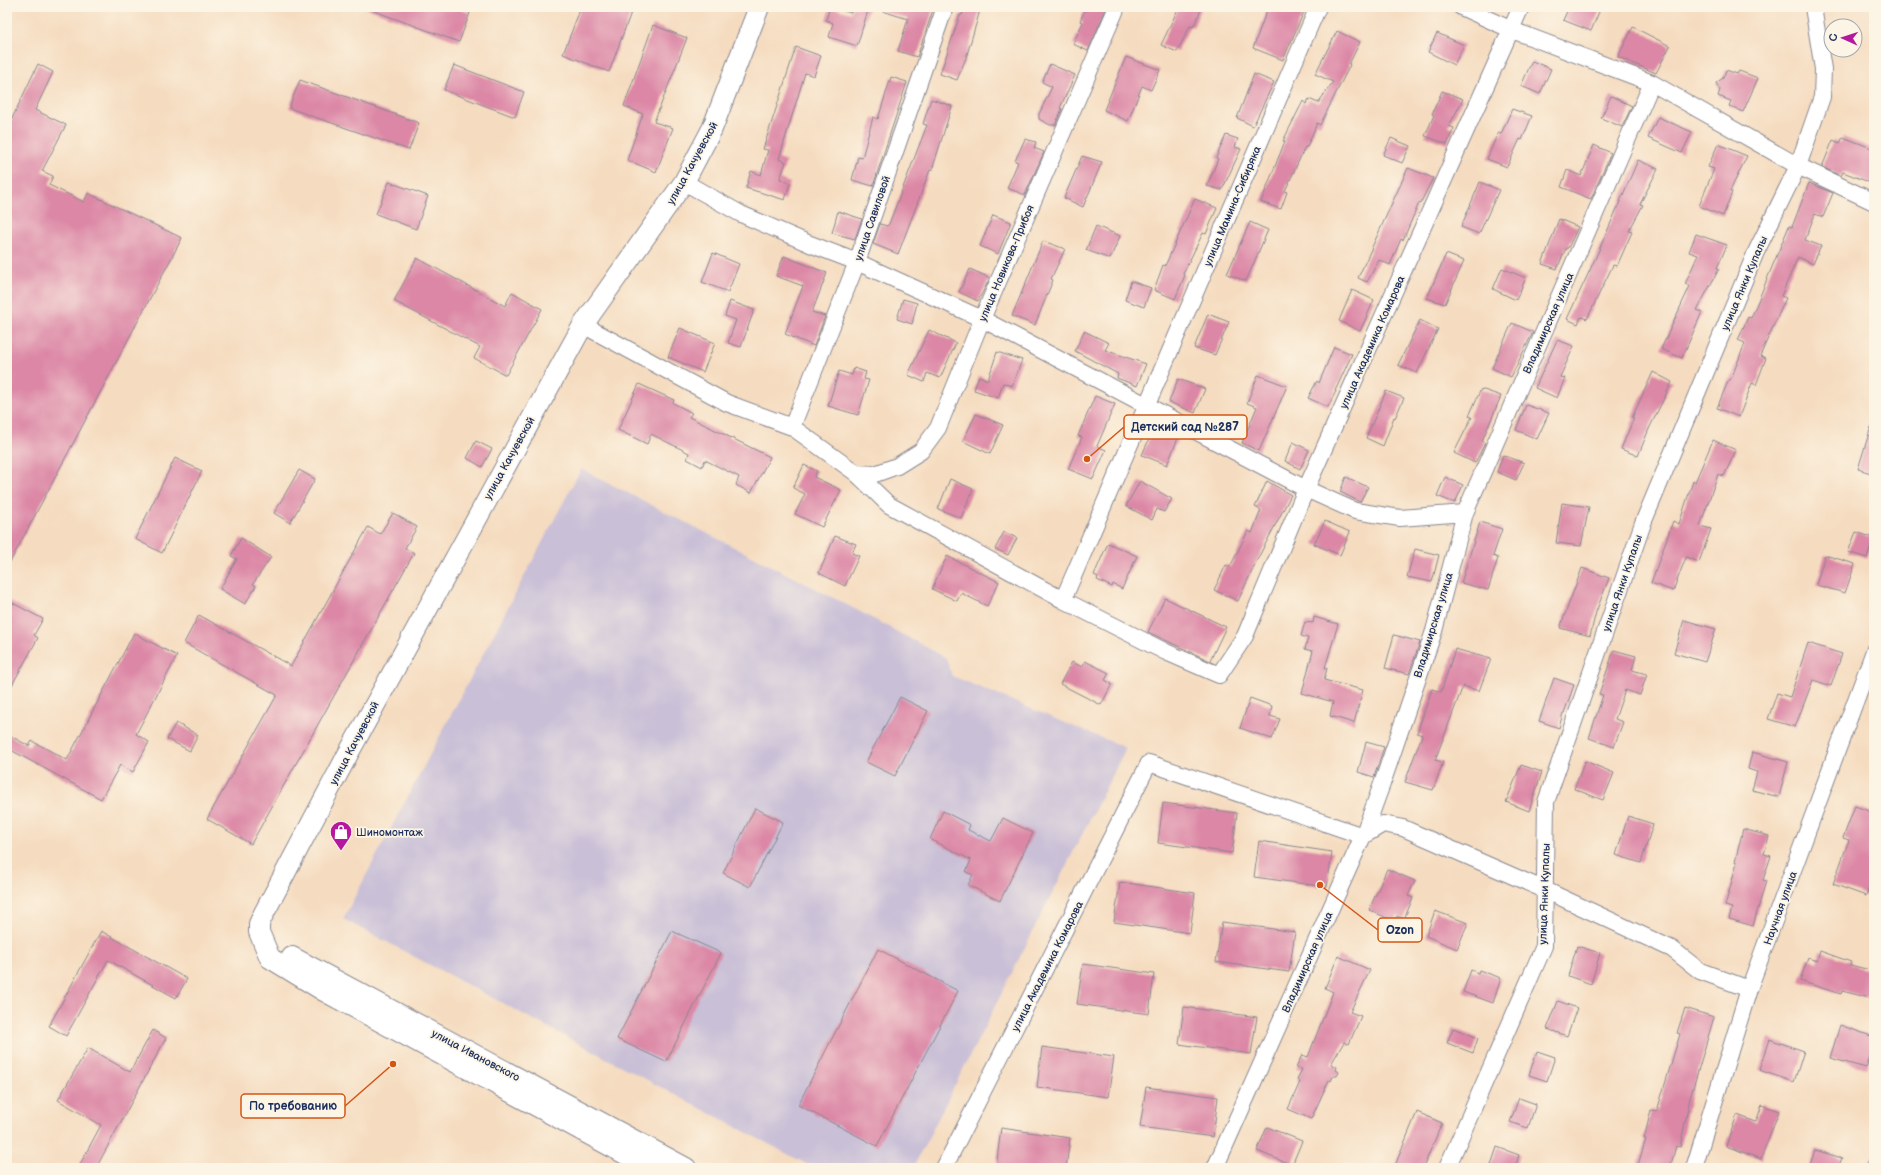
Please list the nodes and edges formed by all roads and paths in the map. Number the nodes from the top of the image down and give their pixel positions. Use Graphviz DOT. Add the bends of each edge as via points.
graph roads {
  1 [pos="759,7"];
  2 [pos="944,7"];
  3 [pos="1116,7"];
  4 [pos="1318,7"];
  5 [pos="1461,7"];
  6 [pos="1521,7"];
  7 [pos="1813,7"];
  8 [pos="1512,30"];
  9 [pos="1652,83"];
  10 [pos="1798,166"];
  11 [pos="684,182"];
  12 [pos="1874,202"];
  13 [pos="857,262"];
  14 [pos="982,319"];
  15 [pos="583,325"];
  16 [pos="1145,406"];
  17 [pos="792,427"];
  18 [pos="856,473"];
  19 [pos="1306,489"];
  20 [pos="1465,512"];
  21 [pos="1063,600"];
  22 [pos="1874,651"];
  23 [pos="1363,836"];
  24 [pos="1545,890"];
  25 [pos="267,951"];
  26 [pos="1749,989"];
  27 [pos="651,1168"];
  28 [pos="686,1168"];
  29 [pos="944,1168"];
  30 [pos="1215,1168"];
  31 [pos="1447,1168"];
  32 [pos="1694,1168"];
  1 -- 11 [label="street, улица Качуевской" via="712,130"];
  2 -- 13 [label="street, улица Савиловой"];
  3 -- 14 [label="street, улица Новикова-Прибоя"];
  4 -- 16 [label="street, улица Мамина-Сибиряка"];
  5 -- 8 [label="street"];
  6 -- 8 [label="street, улица Академика Комарова"];
  7 -- 10 [label="street, улица Янки Купалы" via="1823,69 1822,97"];
  8 -- 9 [label="street"];
  8 -- 19 [label="street, улица Академика Комарова"];
  9 -- 10 [label="street"];
  9 -- 20 [label="street, Владимирская улица"];
  10 -- 12 [label="street"];
  10 -- 24 [label="street, улица Янки Купалы" via="1756,252 1643,523 1546,802"];
  11 -- 13 [label="street" via="741,214"];
  11 -- 15 [label="street, улица Качуевской"];
  13 -- 14 [label="street"];
  13 -- 17 [label="street, улица Савиловой"];
  14 -- 16 [label="street"];
  14 -- 18 [label="street, улица Новикова-Прибоя" via="938,428 921,451 890,469 875,474"];
  15 -- 17 [label="street" via="727,403"];
  15 -- 25 [label="street, улица Качуевской" via="263,915 259,928"];
  16 -- 19 [label="street"];
  16 -- 21 [label="street, улица Мамина-Сибиряка"];
  17 -- 18 [label="street"];
  18 -- 21 [label="street" via="889,505"];
  19 -- 20 [label="street" via="1356,511 1400,518"];
  19 -- 21 [label="street, улица Академика Комарова" via="1245,636 1219,675 1166,652"];
  20 -- 23 [label="street, Владимирская улица" via="1434,631"];
  22 -- 26 [label="street, Научная улица"];
  23 -- 24 [label="street" via="1383,824 1403,828"];
  23 -- 29 [label="street, улица Академика Комарова" via="1149,763"];
  23 -- 30 [label="street, Владимирская улица"];
  24 -- 26 [label="street" via="1672,949 1700,971"];
  24 -- 31 [label="street, улица Янки Купалы" via="1544,946"];
  25 -- 27 [label="street, улица Ивановского" via="331,994"];
  25 -- 28 [label="street, улица Ивановского" via="275,948"];
  26 -- 32 [label="street, Научная улица"];
}
